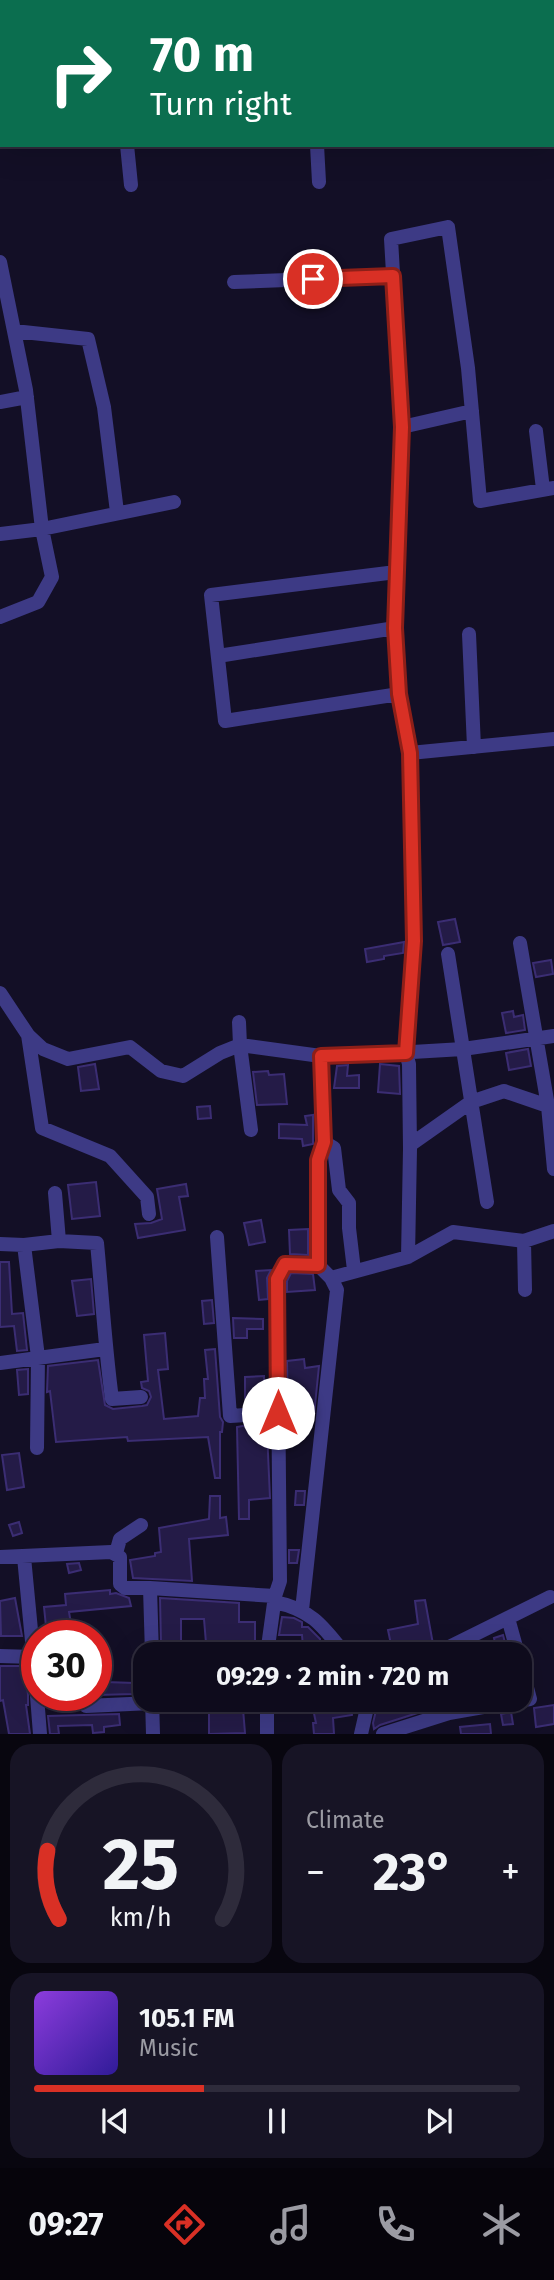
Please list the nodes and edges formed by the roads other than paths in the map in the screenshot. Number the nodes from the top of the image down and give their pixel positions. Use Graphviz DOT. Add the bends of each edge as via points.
graph roads {
  1 [pos="127,147"];
  2 [pos="317,147"];
  3 [pos="319,182"];
  4 [pos="131,186"];
  5 [pos="0,262"];
  6 [pos="393,276"];
  7 [pos="234,282"];
  8 [pos="14,331"];
  9 [pos="27,397"];
  10 [pos="0,402"];
  11 [pos="472,411"];
  12 [pos="402,427"];
  13 [pos="536,431"];
  14 [pos="549,489"];
  15 [pos="174,502"];
  16 [pos="117,512"];
  17 [pos="41,529"];
  18 [pos="0,534"];
  19 [pos="396,572"];
  20 [pos="0,617"];
  21 [pos="395,628"];
  22 [pos="468,634"];
  23 [pos="218,656"];
  24 [pos="399,694"];
  25 [pos="554,739"];
  26 [pos="474,747"];
  27 [pos="410,753"];
  28 [pos="520,943"];
  29 [pos="448,954"];
  30 [pos="0,993"];
  31 [pos="239,1022"];
  32 [pos="28,1035"];
  33 [pos="554,1036"];
  34 [pos="534,1038"];
  35 [pos="240,1045"];
  36 [pos="463,1049"];
  37 [pos="406,1053"];
  38 [pos="321,1056"];
  39 [pos="471,1102"];
  40 [pos="548,1106"];
  41 [pos="251,1130"];
  42 [pos="552,1130"];
  43 [pos="324,1142"];
  44 [pos="410,1145"];
  45 [pos="554,1169"];
  46 [pos="55,1193"];
  47 [pos="486,1202"];
  48 [pos="149,1214"];
  49 [pos="554,1231"];
  50 [pos="217,1237"];
  51 [pos="60,1241"];
  52 [pos="524,1241"];
  53 [pos="0,1244"];
  54 [pos="24,1245"];
  55 [pos="408,1257"];
  56 [pos="318,1265"];
  57 [pos="354,1270"];
  58 [pos="331,1278"];
  59 [pos="525,1290"];
  60 [pos="105,1349"];
  61 [pos="38,1357"];
  62 [pos="0,1363"];
  63 [pos="141,1397"];
  64 [pos="278,1413"];
  65 [pos="37,1448"];
  66 [pos="141,1525"];
  67 [pos="116,1553"];
  68 [pos="24,1556"];
  69 [pos="0,1557"];
  70 [pos="150,1588"];
  71 [pos="550,1597"];
  72 [pos="275,1599"];
  73 [pos="302,1610"];
  74 [pos="508,1618"];
  75 [pos="30,1620"];
  76 [pos="152,1642"];
  77 [pos="269,1642"];
  78 [pos="336,1642"];
  79 [pos="459,1642"];
  80 [pos="515,1642"];
  81 [pos="0,1656"];
  82 [pos="21,1657"];
  83 [pos="133,1702"];
  84 [pos="112,1704"];
  85 [pos="38,1711"];
  86 [pos="152,1712"];
  87 [pos="267,1712"];
  88 [pos="366,1712"];
  89 [pos="432,1712"];
  90 [pos="40,1734"];
  91 [pos="153,1734"];
  92 [pos="267,1734"];
  93 [pos="361,1734"];
  94 [pos="383,1734"];
  1 -- 4 [label="street"];
  2 -- 3 [label="street"];
  5 -- 8 [label="street"];
  6 -- 7 [label="street"];
  6 -- 11 [label="street" via="391,239 448,227"];
  6 -- 12 [label="street"];
  8 -- 9 [label="street"];
  8 -- 16 [label="street" via="88,339 104,407"];
  9 -- 10 [label="street"];
  9 -- 17 [label="street"];
  11 -- 12 [label="street"];
  11 -- 14 [label="street" via="480,500"];
  12 -- 19 [label="street"];
  13 -- 14 [label="street"];
  15 -- 16 [label="street"];
  16 -- 17 [label="street"];
  17 -- 18 [label="street"];
  17 -- 20 [label="street" via="52,577 38,602"];
  19 -- 21 [label="street"];
  19 -- 23 [label="street" via="211,595"];
  21 -- 23 [label="street"];
  21 -- 24 [label="street"];
  22 -- 26 [label="street"];
  23 -- 24 [label="street" via="225,721"];
  24 -- 27 [label="street"];
  25 -- 26 [label="street"];
  26 -- 27 [label="street"];
  27 -- 37 [label="street" via="414,941"];
  28 -- 34 [label="street"];
  29 -- 36 [label="street"];
  30 -- 32 [label="street"];
  31 -- 35 [label="street"];
  32 -- 35 [label="street" via="43,1049 68,1059 130,1047 162,1071 183,1076"];
  32 -- 48 [label="street" via="42,1128 110,1156 147,1197"];
  33 -- 34 [label="street"];
  34 -- 36 [label="street"];
  34 -- 40 [label="street"];
  35 -- 38 [label="street"];
  35 -- 41 [label="street"];
  36 -- 37 [label="street"];
  36 -- 39 [label="street"];
  37 -- 38 [label="street"];
  37 -- 44 [label="street"];
  38 -- 43 [label="street"];
  39 -- 40 [label="street" via="504,1091"];
  39 -- 44 [label="street"];
  39 -- 47 [label="street"];
  40 -- 42 [label="street"];
  42 -- 45 [label="street"];
  43 -- 56 [label="street" via="318,1160"];
  43 -- 57 [label="street" via="334,1148 339,1190 349,1203"];
  44 -- 55 [label="street"];
  46 -- 51 [label="street"];
  49 -- 52 [label="street"];
  50 -- 64 [label="street" via="230,1416"];
  51 -- 54 [label="street"];
  51 -- 60 [label="street" via="97,1243"];
  52 -- 55 [label="street" via="453,1232"];
  52 -- 59 [label="street"];
  53 -- 54 [label="street"];
  54 -- 61 [label="street"];
  55 -- 57 [label="street"];
  56 -- 58 [label="street"];
  56 -- 64 [label="street" via="285,1264 277,1279"];
  57 -- 58 [label="street"];
  58 -- 73 [label="street" via="337,1290"];
  60 -- 61 [label="street"];
  60 -- 63 [label="street" via="112,1399"];
  61 -- 62 [label="street"];
  61 -- 65 [label="street"];
  64 -- 72 [label="street" via="280,1581"];
  66 -- 67 [label="street" via="120,1539"];
  67 -- 68 [label="street"];
  67 -- 70 [label="street" via="120,1584"];
  68 -- 69 [label="street"];
  68 -- 75 [label="street"];
  70 -- 72 [label="street"];
  70 -- 76 [label="street"];
  71 -- 74 [label="street"];
  72 -- 73 [label="street"];
  72 -- 77 [label="street"];
  73 -- 78 [label="street"];
  74 -- 79 [label="street"];
  74 -- 80 [label="street"];
  81 -- 82 [label="street"];
  83 -- 84 [label="street"];
  85 -- 90 [label="street"];
  86 -- 91 [label="street"];
  87 -- 92 [label="street"];
  88 -- 93 [label="street"];
  89 -- 94 [label="street"];
}
